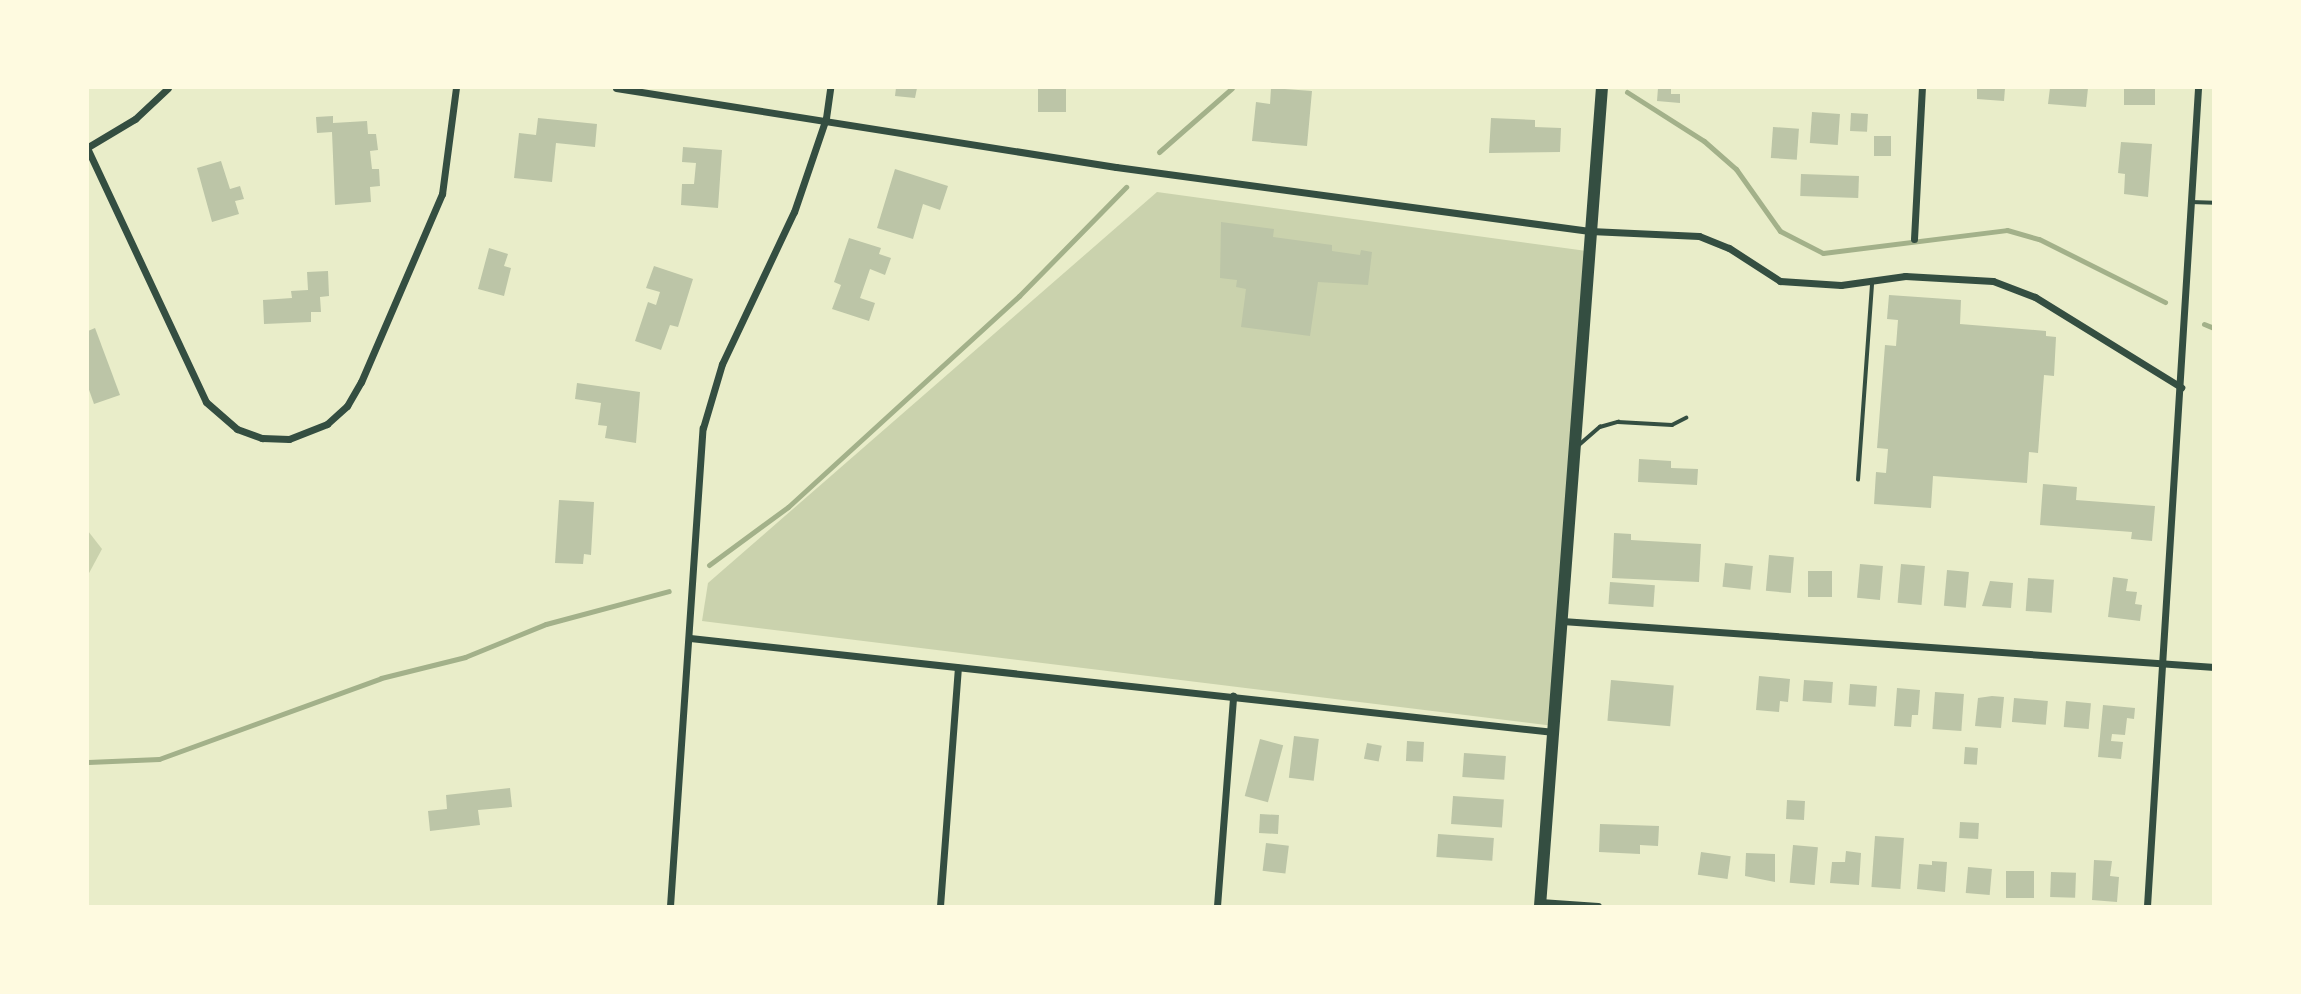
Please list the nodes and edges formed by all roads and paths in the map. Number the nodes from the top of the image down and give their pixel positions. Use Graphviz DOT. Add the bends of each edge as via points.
graph roads {
  1 [pos="168,88"];
  2 [pos="456,88"];
  3 [pos="615,88"];
  4 [pos="830,88"];
  5 [pos="1602,88"];
  6 [pos="1922,88"];
  7 [pos="2198,88"];
  8 [pos="827,118"];
  9 [pos="88,149"];
  10 [pos="2191,202"];
  11 [pos="2214,203"];
  12 [pos="1590,231"];
  13 [pos="1914,239"];
  14 [pos="1872,283"];
  15 [pos="2181,387"];
  16 [pos="1686,418"];
  17 [pos="1575,449"];
  18 [pos="1858,480"];
  19 [pos="1562,621"];
  20 [pos="690,638"];
  21 [pos="2165,664"];
  22 [pos="2214,667"];
  23 [pos="958,668"];
  24 [pos="1233,696"];
  25 [pos="1554,732"];
  26 [pos="1540,904"];
  27 [pos="670,906"];
  28 [pos="940,906"];
  29 [pos="1217,906"];
  30 [pos="1598,906"];
  31 [pos="2147,906"];
  1 -- 9 [label="street" via="135,119"];
  2 -- 9 [label="street" via="442,194 361,382 327,424 289,439 262,438 237,429 206,402"];
  3 -- 8 [label="street"];
  4 -- 8 [label="street"];
  5 -- 12 [label="main road"];
  6 -- 13 [label="street"];
  7 -- 10 [label="street"];
  8 -- 12 [label="street" via="940,142"];
  8 -- 20 [label="street" via="794,212 722,364 705,415"];
  10 -- 11 [label="lane"];
  10 -- 15 [label="street"];
  12 -- 14 [label="street" via="1699,236 1729,247 1780,281"];
  12 -- 17 [label="main road"];
  14 -- 15 [label="street" via="1905,276 2012,285"];
  14 -- 18 [label="lane"];
  15 -- 21 [label="street"];
  16 -- 17 [label="lane" via="1672,425 1618,422 1600,427"];
  17 -- 19 [label="main road"];
  19 -- 21 [label="street"];
  19 -- 25 [label="main road"];
  20 -- 23 [label="street"];
  20 -- 27 [label="street"];
  21 -- 22 [label="street"];
  21 -- 31 [label="street"];
  23 -- 24 [label="street"];
  23 -- 28 [label="street"];
  24 -- 25 [label="street"];
  24 -- 29 [label="street"];
  25 -- 26 [label="main road"];
  26 -- 30 [label="street"];
}
